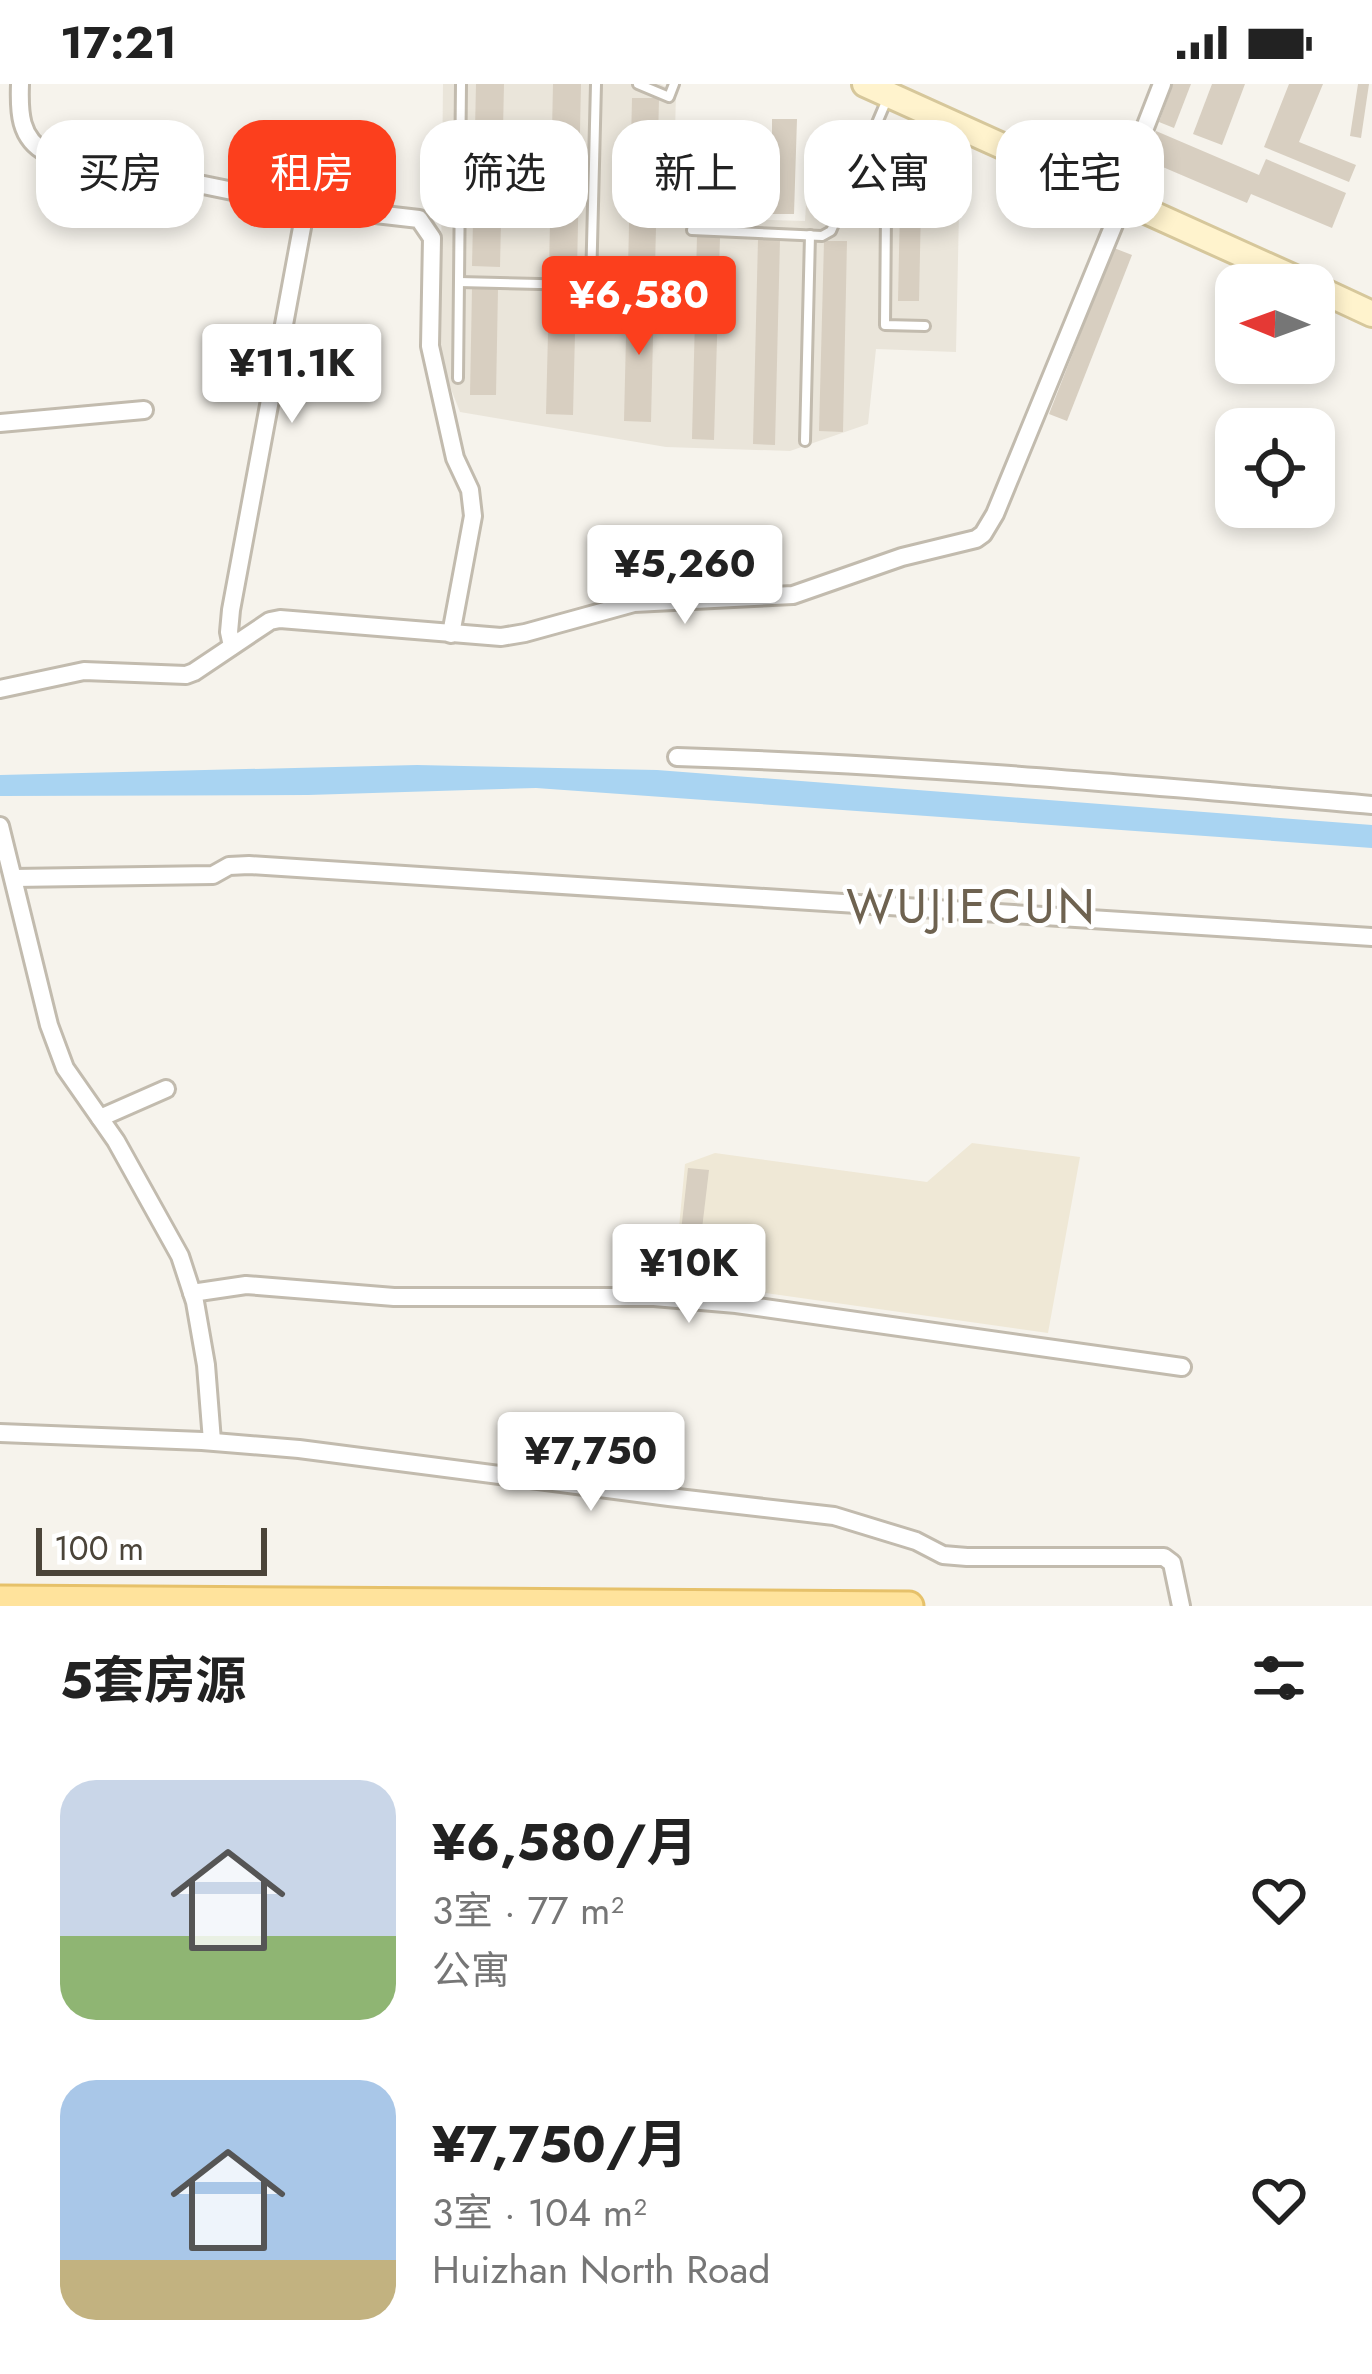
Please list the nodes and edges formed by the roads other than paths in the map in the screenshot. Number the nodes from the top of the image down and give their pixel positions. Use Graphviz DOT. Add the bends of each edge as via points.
graph roads {
  1 [pos="20,84"];
  2 [pos="461,84"];
  3 [pos="596,84"];
  4 [pos="638,84"];
  5 [pos="674,84"];
  6 [pos="1162,84"];
  7 [pos="877,89"];
  8 [pos="868,120"];
  9 [pos="1149,120"];
  10 [pos="996,143"];
  11 [pos="228,190"];
  12 [pos="396,216"];
  13 [pos="1164,219"];
  14 [pos="303,228"];
  15 [pos="832,228"];
  16 [pos="886,228"];
  17 [pos="1109,228"];
  18 [pos="692,230"];
  19 [pos="810,235"];
  20 [pos="1264,264"];
  21 [pos="459,282"];
  22 [pos="591,286"];
  23 [pos="662,287"];
  24 [pos="1335,297"];
  25 [pos="1372,314"];
  26 [pos="925,326"];
  27 [pos="458,378"];
  28 [pos="144,410"];
  29 [pos="0,423"];
  30 [pos="806,441"];
  31 [pos="451,634"];
  32 [pos="232,646"];
  33 [pos="0,689"];
  34 [pos="677,757"];
  35 [pos="1372,805"];
  36 [pos="0,826"];
  37 [pos="14,878"];
  38 [pos="1372,938"];
  39 [pos="166,1089"];
  40 [pos="100,1118"];
  41 [pos="192,1293"];
  42 [pos="1182,1367"];
  43 [pos="0,1433"];
  44 [pos="212,1442"];
  45 [pos="0,1600"];
  46 [pos="909,1606"];
  47 [pos="1180,1606"];
  1 -- 11 [label="street" via="20,116 36,148"];
  2 -- 21 [label="lane"];
  3 -- 22 [label="lane"];
  4 -- 5 [label="lane" via="669,97"];
  6 -- 9 [label="street"];
  7 -- 8 [label="lane"];
  7 -- 10 [label="main road"];
  12 -- 31 [label="street" via="419,219 432,238 430,346 470,490 473,516"];
  13 -- 20 [label="main road"];
  14 -- 32 [label="street" via="231,610"];
  15 -- 19 [label="lane"];
  16 -- 26 [label="lane" via="885,325"];
  17 -- 31 [label="street" via="983,534 793,595 634,603 525,633"];
  18 -- 19 [label="lane"];
  19 -- 30 [label="lane"];
  21 -- 22 [label="lane"];
  21 -- 27 [label="lane"];
  22 -- 23 [label="lane"];
  24 -- 25 [label="main road"];
  28 -- 29 [label="street"];
  31 -- 32 [label="street" via="280,619"];
  32 -- 33 [label="street" via="186,674 84,671"];
  34 -- 35 [label="street"];
  36 -- 37 [label="street"];
  37 -- 38 [label="street" via="213,875 249,865"];
  37 -- 40 [label="street" via="49,1025 65,1068"];
  39 -- 40 [label="street"];
  40 -- 41 [label="street" via="180,1256"];
  41 -- 42 [label="street" via="245,1285 394,1297 654,1297"];
  41 -- 44 [label="street"];
  43 -- 44 [label="street"];
  44 -- 47 [label="street" via="834,1516 967,1558 1164,1557"];
  45 -- 46 [label="main road"];
}
